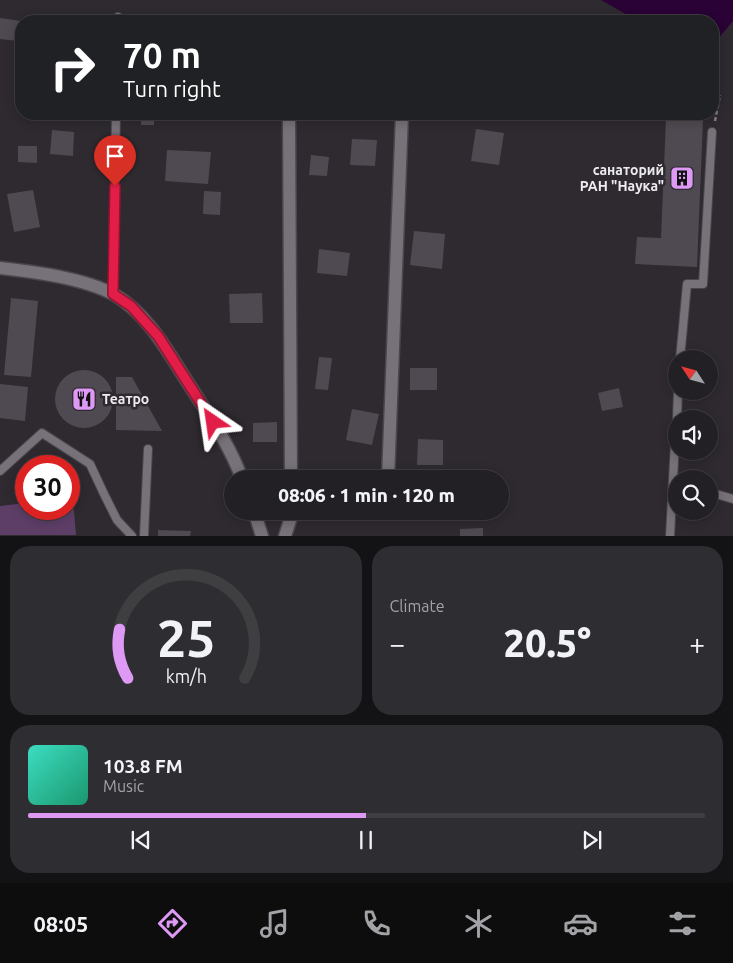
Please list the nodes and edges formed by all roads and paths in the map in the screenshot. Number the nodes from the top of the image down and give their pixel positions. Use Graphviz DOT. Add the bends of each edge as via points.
graph roads {
  1 [pos="720,95"];
  2 [pos="719,101"];
  3 [pos="116,120"];
  4 [pos="289,120"];
  5 [pos="402,120"];
  6 [pos="712,132"];
  7 [pos="0,268"];
  8 [pos="113,294"];
  9 [pos="681,350"];
  10 [pos="148,449"];
  11 [pos="238,470"];
  12 [pos="291,470"];
  13 [pos="388,470"];
  14 [pos="0,471"];
  15 [pos="718,495"];
  16 [pos="733,499"];
  17 [pos="257,520"];
  18 [pos="671,520"];
  19 [pos="132,536"];
  20 [pos="144,536"];
  21 [pos="262,536"];
  22 [pos="670,536"];
  1 -- 2 [label="path"];
  3 -- 8 [label="lane"];
  4 -- 12 [label="street"];
  5 -- 13 [label="street"];
  6 -- 9 [label="lane" via="703,284 687,284"];
  7 -- 8 [label="street" via="79,281"];
  8 -- 11 [label="street" via="131,306 158,336 233,456"];
  10 -- 20 [label="lane"];
  14 -- 19 [label="lane" via="42,433 90,464 117,520"];
  15 -- 16 [label="lane"];
  17 -- 21 [label="street"];
  18 -- 22 [label="lane"];
}
